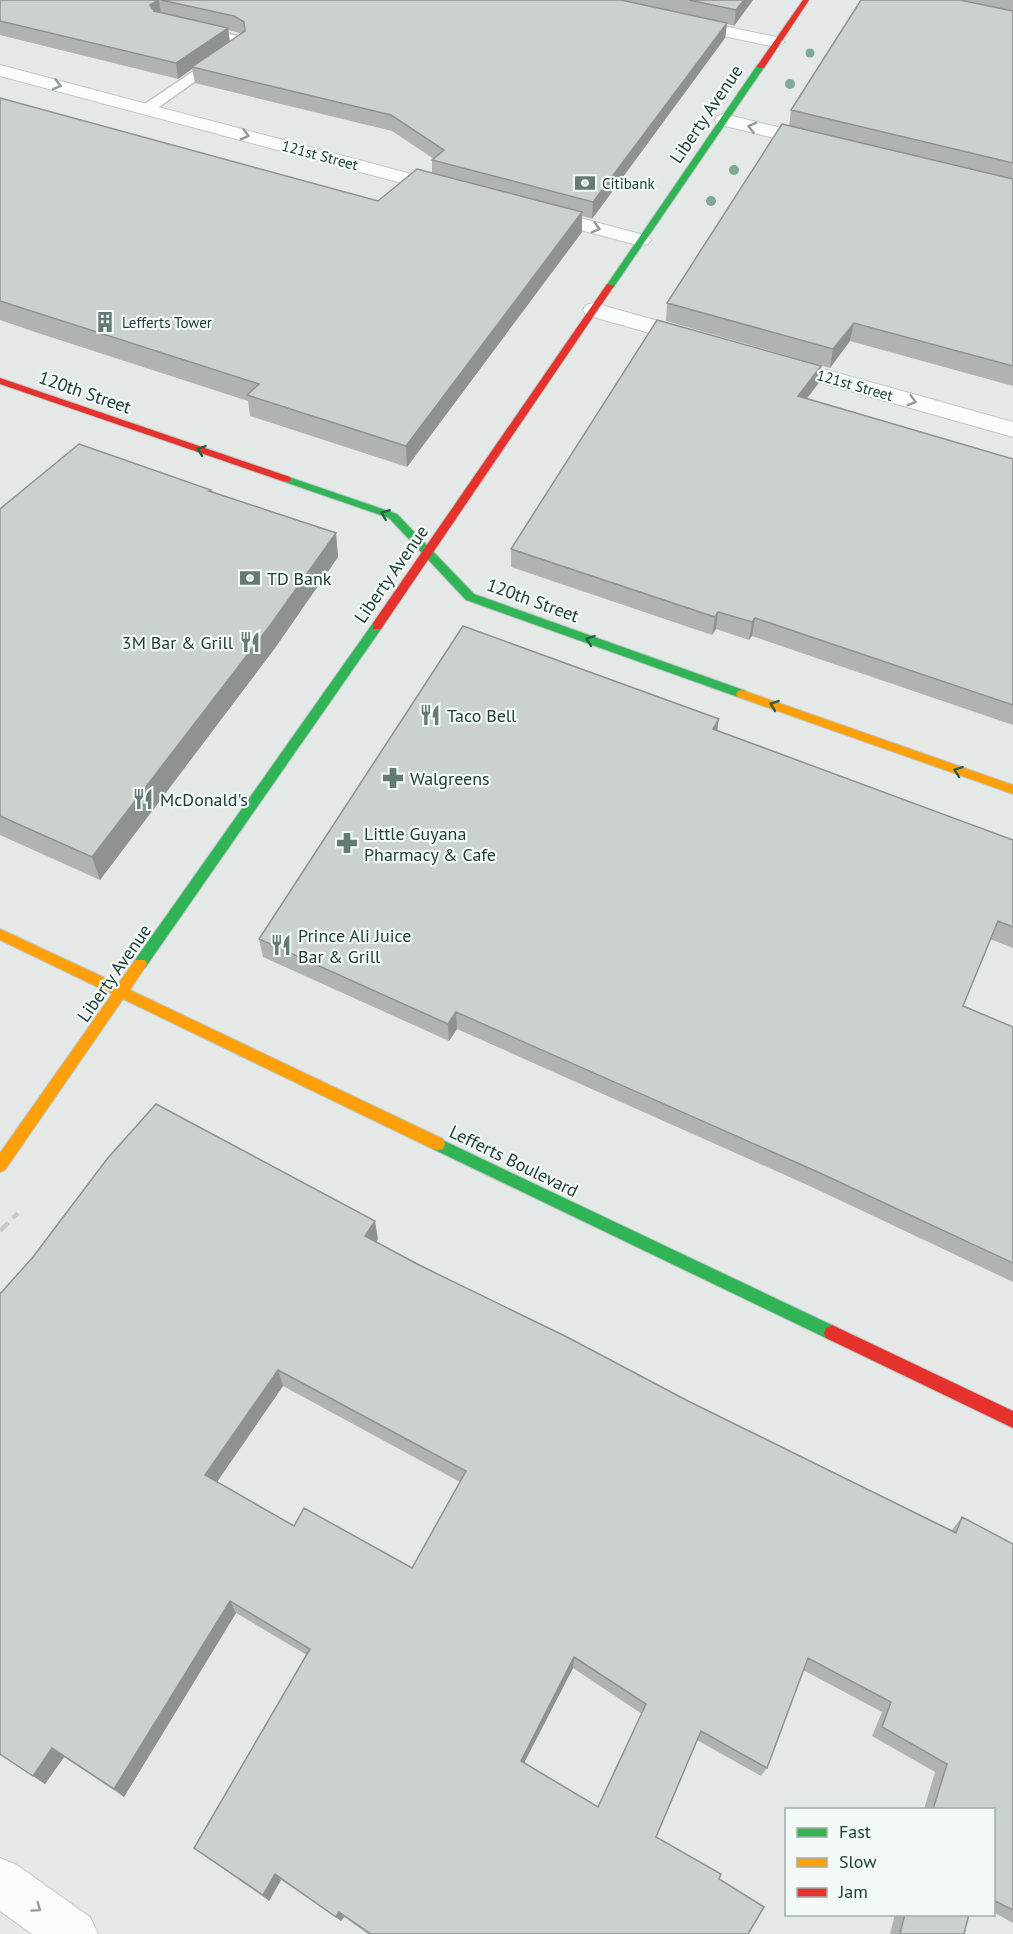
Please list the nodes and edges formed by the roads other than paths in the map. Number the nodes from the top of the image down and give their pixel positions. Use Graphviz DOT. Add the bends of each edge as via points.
graph roads {
  1 [pos="806,0"];
  2 [pos="659,17"];
  3 [pos="191,28"];
  4 [pos="776,42"];
  5 [pos="0,70"];
  6 [pos="147,109"];
  7 [pos="724,120"];
  8 [pos="834,147"];
  9 [pos="469,195"];
  10 [pos="515,207"];
  11 [pos="641,240"];
  12 [pos="594,310"];
  13 [pos="720,346"];
  14 [pos="754,356"];
  15 [pos="0,381"];
  16 [pos="1013,430"];
  17 [pos="427,553"];
  18 [pos="1013,790"];
  19 [pos="0,934"];
  20 [pos="121,994"];
  21 [pos="0,1165"];
  22 [pos="1013,1420"];
  23 [pos="0,1882"];
  24 [pos="73,1934"];
  1 -- 4 [label="street, Liberty Avenue"];
  2 -- 4 [label="street"];
  3 -- 6 [label="lane" via="232,38 240,41 240,45"];
  4 -- 7 [label="street, Liberty Avenue"];
  5 -- 6 [label="street, 121st Street, one-way"];
  6 -- 9 [label="street, 121st Street, one-way"];
  8 -- 7 [label="street, one-way"];
  7 -- 11 [label="street, Liberty Avenue"];
  10 -- 11 [label="street, one-way"];
  11 -- 12 [label="street, Liberty Avenue"];
  12 -- 13 [label="street"];
  12 -- 17 [label="street, Liberty Avenue"];
  14 -- 16 [label="street, 121st Street, one-way"];
  17 -- 15 [label="street, 120th Street, one-way" via="393,516"];
  18 -- 17 [label="street, 120th Street, one-way" via="470,597"];
  17 -- 20 [label="street, Liberty Avenue"];
  19 -- 20 [label="street, Lefferts Boulevard"];
  20 -- 21 [label="street, Liberty Avenue"];
  20 -- 22 [label="street, Lefferts Boulevard"];
  23 -- 24 [label="street, one-way"];
}
